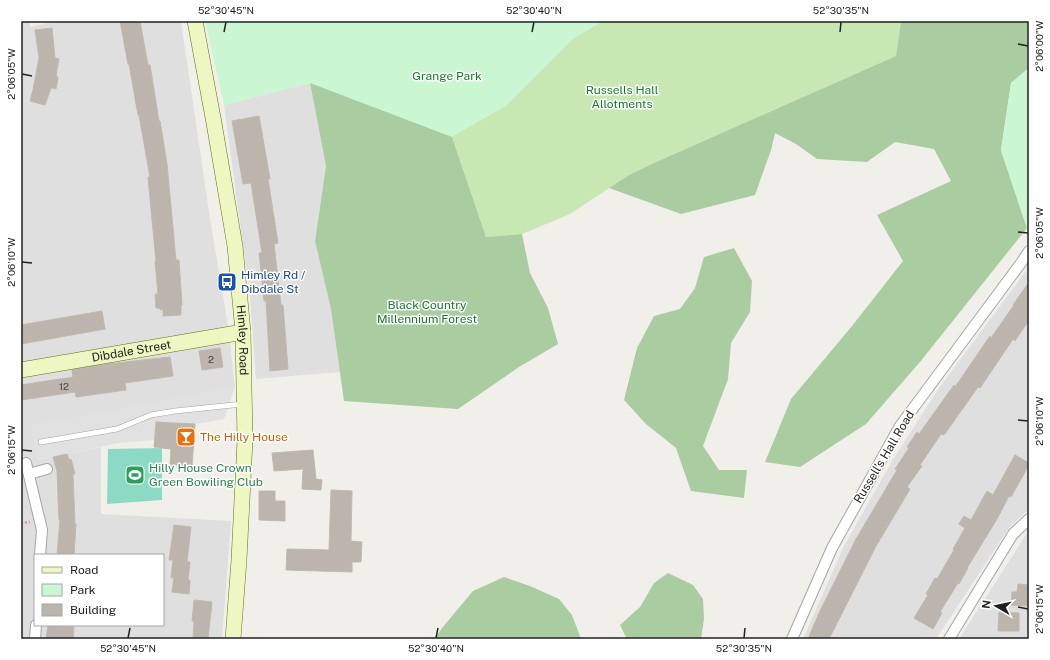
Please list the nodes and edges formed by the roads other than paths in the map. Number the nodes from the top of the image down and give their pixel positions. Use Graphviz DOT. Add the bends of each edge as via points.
graph roads {
  1 [pos="195,21"];
  2 [pos="1029,251"];
  3 [pos="243,332"];
  4 [pos="21,370"];
  5 [pos="244,404"];
  6 [pos="41,442"];
  7 [pos="26,463"];
  8 [pos="48,469"];
  9 [pos="29,474"];
  10 [pos="1029,519"];
  11 [pos="40,554"];
  12 [pos="36,626"];
  13 [pos="35,639"];
  14 [pos="233,639"];
  15 [pos="792,639"];
  16 [pos="949,639"];
  1 -- 3 [label="main road, Himley Road" via="235,246"];
  2 -- 15 [label="street, Russell's Hall Road" via="900,426 832,548"];
  3 -- 4 [label="main road, Dibdale Street"];
  3 -- 5 [label="main road, Himley Road"];
  5 -- 6 [label="lane" via="151,415 117,429"];
  5 -- 14 [label="main road, Himley Road" via="244,462"];
  7 -- 9 [label="street"];
  8 -- 9 [label="street"];
  9 -- 11 [label="street" via="42,530"];
  10 -- 16 [label="street" via="1013,534"];
  12 -- 13 [label="street"];
}
